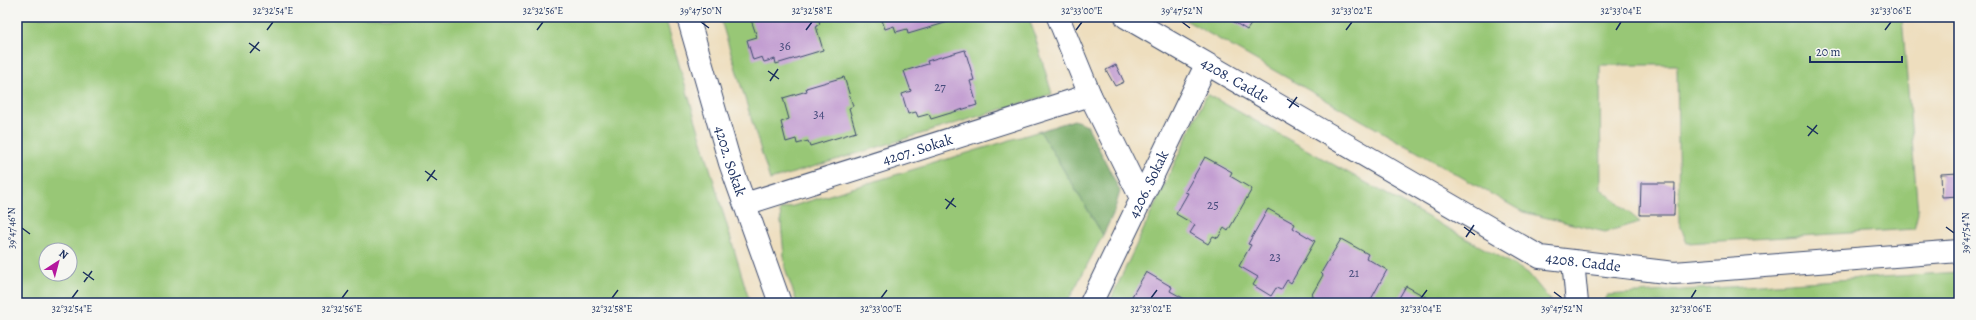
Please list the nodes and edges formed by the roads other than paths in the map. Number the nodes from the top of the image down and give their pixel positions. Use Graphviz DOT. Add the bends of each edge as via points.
graph roads {
  1 [pos="688,17"];
  2 [pos="1058,17"];
  3 [pos="1126,17"];
  4 [pos="1206,65"];
  5 [pos="1090,95"];
  6 [pos="1141,198"];
  7 [pos="745,204"];
  8 [pos="1959,251"];
  9 [pos="1573,261"];
  10 [pos="780,303"];
  11 [pos="1091,303"];
  12 [pos="1577,303"];
  1 -- 7 [label="street, 4202. Sokak" via="730,162"];
  2 -- 5 [label="street"];
  3 -- 4 [label="street, 4208. Cadde"];
  4 -- 6 [label="street, 4206. Sokak"];
  4 -- 9 [label="street, 4208. Cadde" via="1540,257"];
  5 -- 6 [label="street"];
  5 -- 7 [label="street, 4207. Sokak"];
  6 -- 11 [label="street, 4206. Sokak"];
  7 -- 10 [label="street, 4202. Sokak"];
  8 -- 9 [label="street, 4208. Cadde" via="1674,272"];
  9 -- 12 [label="street"];
}
